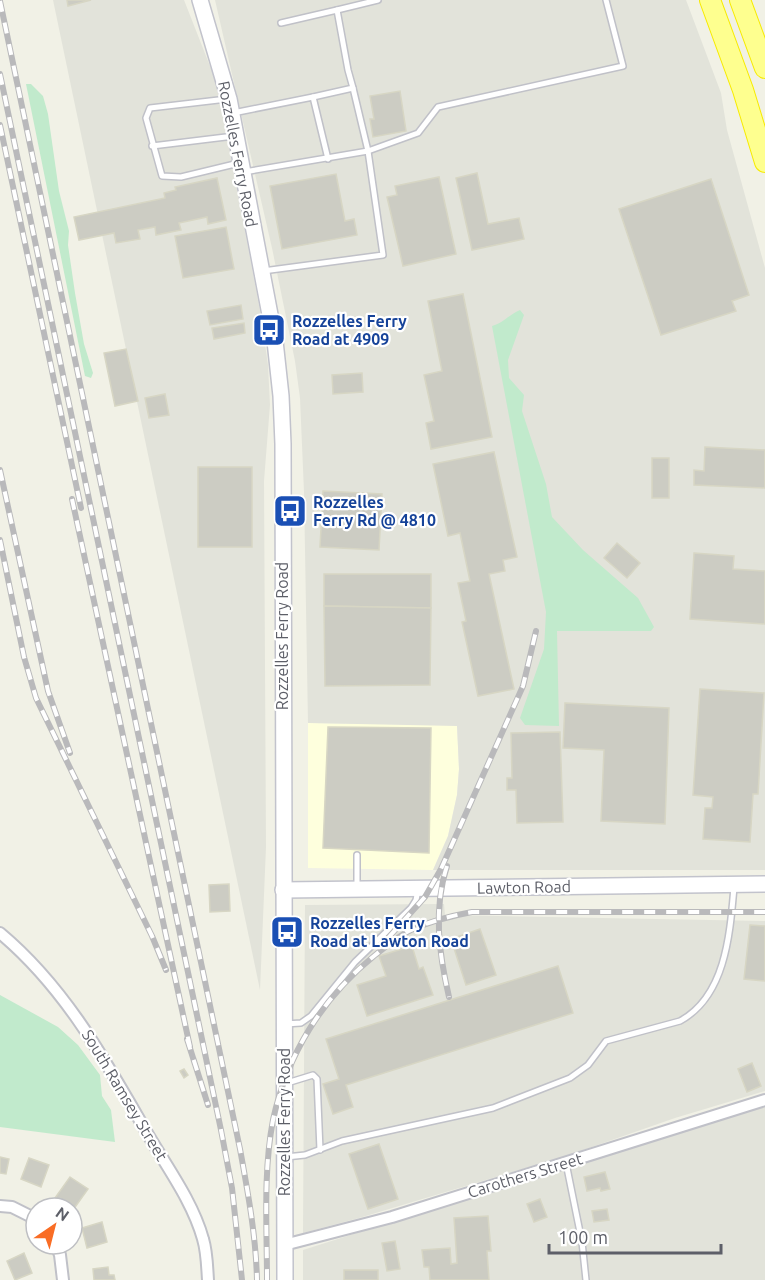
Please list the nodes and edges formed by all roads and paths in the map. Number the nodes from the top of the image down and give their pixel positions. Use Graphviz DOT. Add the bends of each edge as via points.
graph roads {
  1 [pos="200,0"];
  2 [pos="378,0"];
  3 [pos="606,0"];
  4 [pos="710,0"];
  5 [pos="740,0"];
  6 [pos="337,10"];
  7 [pos="281,23"];
  8 [pos="763,61"];
  9 [pos="734,62"];
  10 [pos="353,87"];
  11 [pos="313,97"];
  12 [pos="230,106"];
  13 [pos="235,135"];
  14 [pos="152,147"];
  15 [pos="368,152"];
  16 [pos="328,159"];
  17 [pos="765,162"];
  18 [pos="241,167"];
  19 [pos="261,271"];
  20 [pos="357,855"];
  21 [pos="765,884"];
  22 [pos="735,885"];
  23 [pos="418,888"];
  24 [pos="357,889"];
  25 [pos="283,890"];
  26 [pos="0,933"];
  27 [pos="284,1024"];
  28 [pos="284,1083"];
  29 [pos="765,1100"];
  30 [pos="320,1150"];
  31 [pos="284,1157"];
  32 [pos="566,1163"];
  33 [pos="0,1206"];
  34 [pos="24,1213"];
  35 [pos="284,1245"];
  36 [pos="60,1256"];
  37 [pos="63,1280"];
  38 [pos="208,1280"];
  39 [pos="285,1280"];
  40 [pos="586,1280"];
  1 -- 12 [label="street, Rozzelles Ferry Road"];
  2 -- 6 [label="lane"];
  3 -- 15 [label="lane" via="623,66 438,107 418,134"];
  4 -- 9 [label="highway"];
  5 -- 8 [label="highway"];
  6 -- 7 [label="lane"];
  6 -- 10 [label="lane"];
  8 -- 9 [label="highway"];
  9 -- 17 [label="highway"];
  10 -- 11 [label="lane"];
  10 -- 15 [label="lane"];
  11 -- 12 [label="lane"];
  11 -- 16 [label="lane"];
  12 -- 13 [label="street, Rozzelles Ferry Road"];
  12 -- 14 [label="lane" via="150,108 146,118"];
  13 -- 14 [label="lane"];
  13 -- 18 [label="street, Rozzelles Ferry Road"];
  14 -- 18 [label="lane" via="162,176 169,178"];
  15 -- 16 [label="lane"];
  15 -- 19 [label="lane" via="383,255"];
  16 -- 18 [label="lane"];
  18 -- 19 [label="street, Rozzelles Ferry Road"];
  19 -- 25 [label="street, Rozzelles Ferry Road" via="275,341 283,444"];
  20 -- 24 [label="lane"];
  21 -- 22 [label="street, Lawton Road"];
  22 -- 23 [label="street, Lawton Road"];
  22 -- 30 [label="lane" via="725,956 713,986 689,1016 606,1041 588,1065 570,1078 521,1099 342,1141"];
  23 -- 24 [label="street, Lawton Road"];
  23 -- 27 [label="lane" via="411,908 355,962 310,1016 301,1023"];
  24 -- 25 [label="street, Lawton Road"];
  25 -- 27 [label="street, Rozzelles Ferry Road"];
  26 -- 38 [label="street, South Ramsey Street" via="52,984 106,1062 192,1210 204,1242"];
  27 -- 28 [label="street, Rozzelles Ferry Road"];
  28 -- 30 [label="lane" via="313,1075 317,1079"];
  28 -- 31 [label="street, Rozzelles Ferry Road"];
  29 -- 32 [label="street, Carothers Street"];
  30 -- 31 [label="lane"];
  31 -- 35 [label="street, Rozzelles Ferry Road"];
  32 -- 35 [label="street, Carothers Street" via="392,1217"];
  32 -- 40 [label="lane"];
  33 -- 34 [label="street"];
  35 -- 39 [label="street, Rozzelles Ferry Road"];
  36 -- 37 [label="street"];
}
